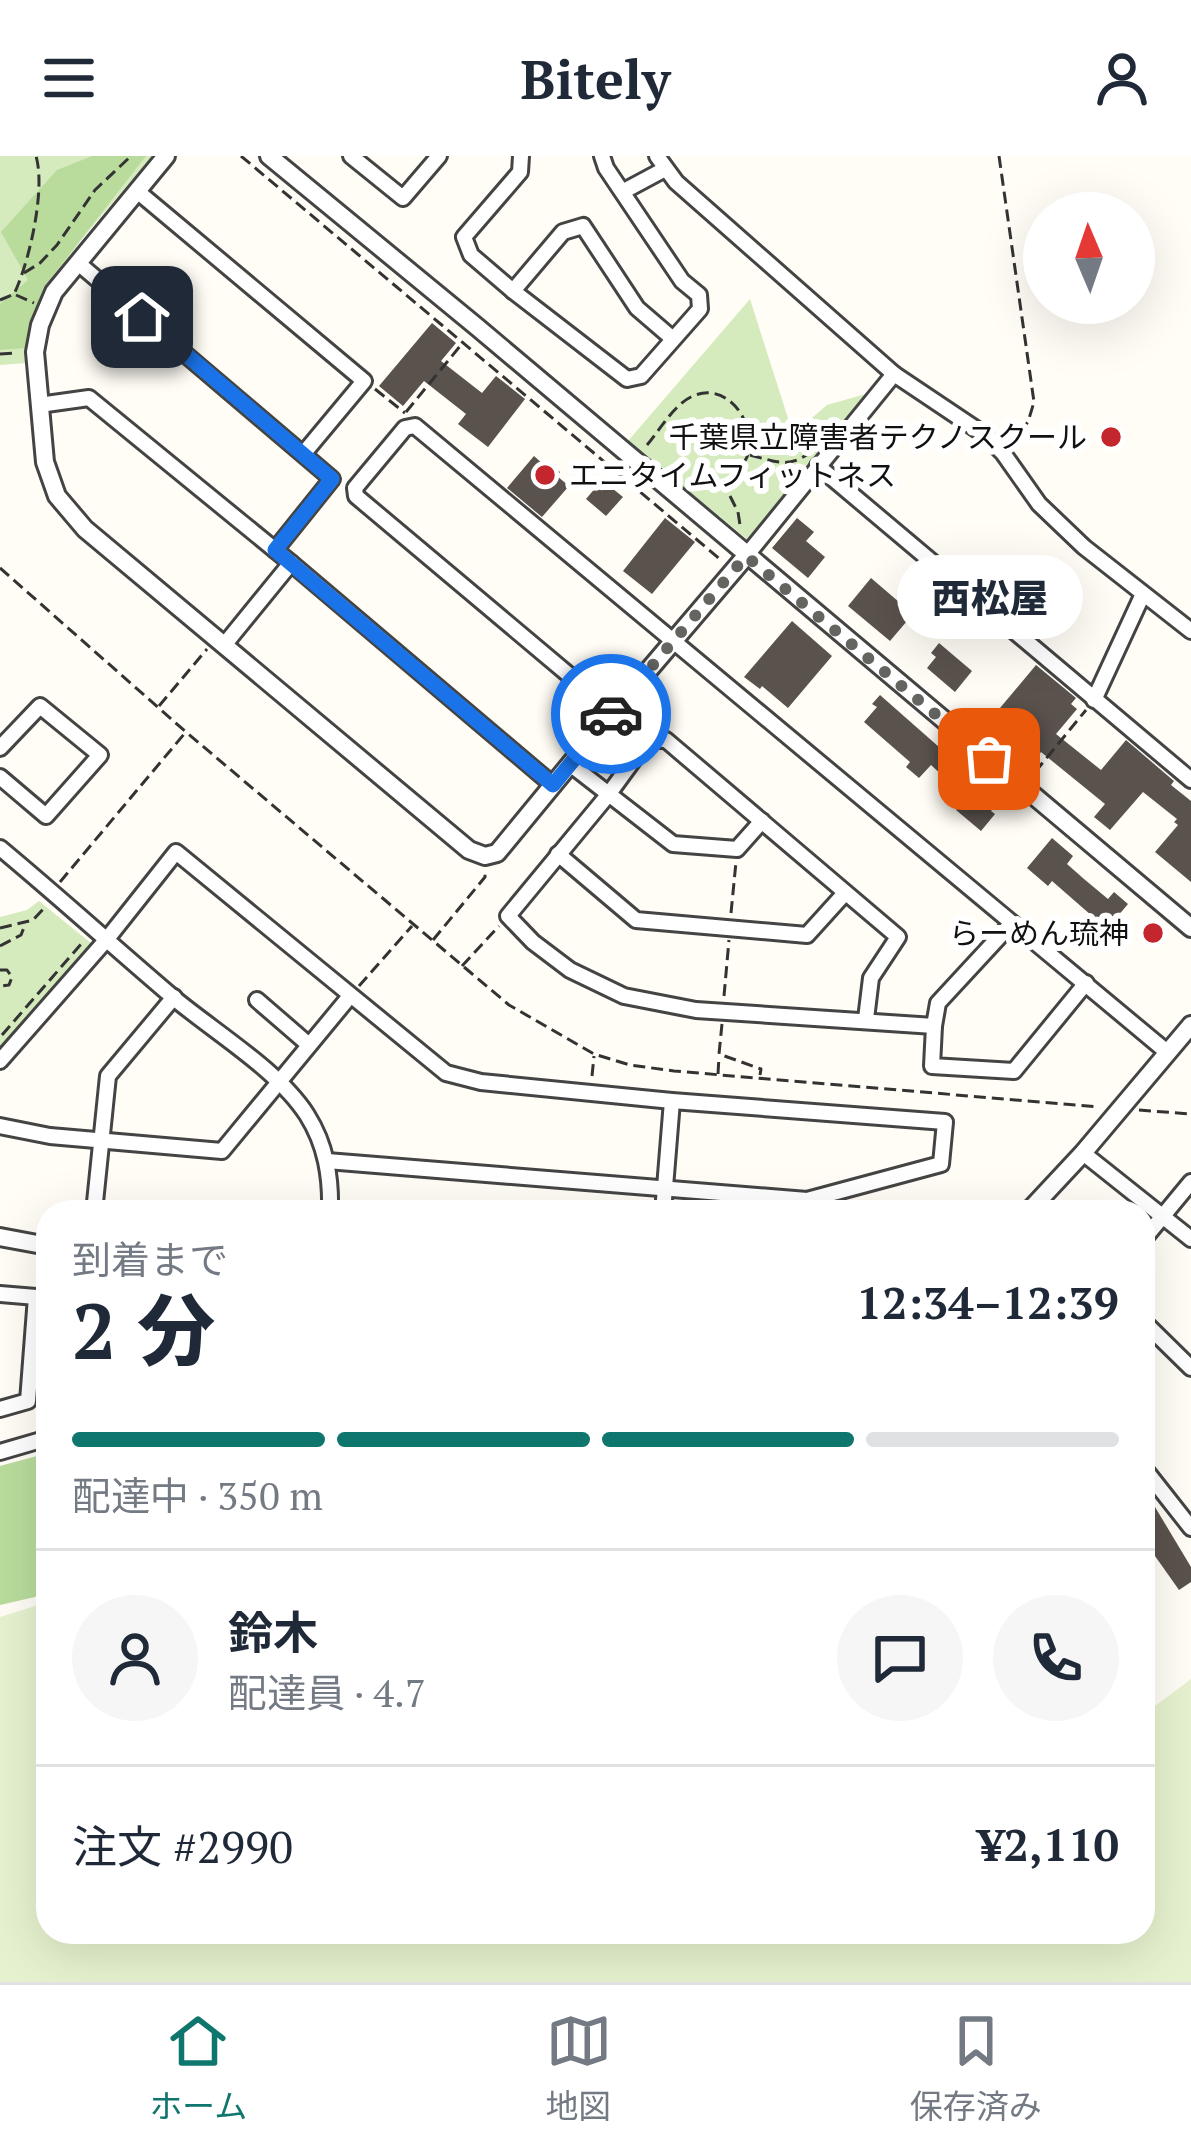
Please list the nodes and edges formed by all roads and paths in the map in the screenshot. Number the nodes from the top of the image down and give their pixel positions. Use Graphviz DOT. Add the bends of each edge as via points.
graph roads {
  1 [pos="36,156"];
  2 [pos="130,156"];
  3 [pos="166,156"];
  4 [pos="241,156"];
  5 [pos="269,156"];
  6 [pos="351,156"];
  7 [pos="439,156"];
  8 [pos="521,156"];
  9 [pos="602,156"];
  10 [pos="999,156"];
  11 [pos="661,162"];
  12 [pos="137,191"];
  13 [pos="624,191"];
  14 [pos="78,263"];
  15 [pos="24,274"];
  16 [pos="513,291"];
  17 [pos="14,294"];
  18 [pos="0,300"];
  19 [pos="46,308"];
  20 [pos="674,339"];
  21 [pos="35,352"];
  22 [pos="0,354"];
  23 [pos="895,374"];
  24 [pos="364,381"];
  25 [pos="39,405"];
  26 [pos="405,413"];
  27 [pos="304,452"];
  28 [pos="1003,453"];
  29 [pos="748,455"];
  30 [pos="634,460"];
  31 [pos="822,461"];
  32 [pos="275,550"];
  33 [pos="739,550"];
  34 [pos="291,563"];
  35 [pos="0,568"];
  36 [pos="722,568"];
  37 [pos="1143,594"];
  38 [pos="1191,632"];
  39 [pos="675,642"];
  40 [pos="225,644"];
  41 [pos="1094,700"];
  42 [pos="613,712"];
  43 [pos="186,732"];
  44 [pos="0,748"];
  45 [pos="570,764"];
  46 [pos="0,777"];
  47 [pos="1191,780"];
  48 [pos="553,785"];
  49 [pos="1022,787"];
  50 [pos="608,795"];
  51 [pos="762,821"];
  52 [pos="0,848"];
  53 [pos="737,849"];
  54 [pos="558,854"];
  55 [pos="485,856"];
  56 [pos="52,891"];
  57 [pos="845,893"];
  58 [pos="508,916"];
  59 [pos="26,922"];
  60 [pos="1011,924"];
  61 [pos="412,926"];
  62 [pos="0,928"];
  63 [pos="730,928"];
  64 [pos="1191,928"];
  65 [pos="107,939"];
  66 [pos="431,941"];
  67 [pos="0,946"];
  68 [pos="0,959"];
  69 [pos="462,966"];
  70 [pos="1,970"];
  71 [pos="1086,983"];
  72 [pos="0,986"];
  73 [pos="174,997"];
  74 [pos="350,997"];
  75 [pos="257,1000"];
  76 [pos="723,1012"];
  77 [pos="866,1019"];
  78 [pos="1191,1025"];
  79 [pos="934,1026"];
  80 [pos="309,1045"];
  81 [pos="1168,1052"];
  82 [pos="594,1054"];
  83 [pos="719,1054"];
  84 [pos="0,1061"];
  85 [pos="718,1074"];
  86 [pos="760,1078"];
  87 [pos="278,1082"];
  88 [pos="590,1093"];
  89 [pos="672,1101"];
  90 [pos="1120,1108"];
  91 [pos="1191,1114"];
  92 [pos="0,1126"];
  93 [pos="100,1141"];
  94 [pos="1083,1153"];
  95 [pos="327,1161"];
  96 [pos="1191,1182"];
  97 [pos="665,1187"];
  98 [pos="95,1200"];
  99 [pos="329,1200"];
  100 [pos="664,1200"];
  101 [pos="1039,1200"];
  102 [pos="1144,1200"];
  103 [pos="1155,1209"];
  104 [pos="1163,1215"];
  105 [pos="1155,1225"];
  106 [pos="0,1237"];
  107 [pos="1191,1239"];
  108 [pos="36,1244"];
  109 [pos="0,1294"];
  110 [pos="36,1297"];
  111 [pos="1155,1333"];
  112 [pos="36,1342"];
  113 [pos="1191,1368"];
  114 [pos="0,1409"];
  115 [pos="36,1442"];
  116 [pos="0,1452"];
  117 [pos="1155,1482"];
  118 [pos="1191,1528"];
  1 -- 15 [label="path" via="39,189"];
  2 -- 15 [label="path"];
  3 -- 12 [label="street"];
  4 -- 36 [label="path" via="717,554"];
  5 -- 30 [label="street"];
  6 -- 7 [label="street" via="404,198"];
  8 -- 16 [label="street" via="520,172 464,237"];
  9 -- 13 [label="street"];
  10 -- 28 [label="path" via="1034,403"];
  11 -- 13 [label="street"];
  11 -- 23 [label="street"];
  12 -- 14 [label="street"];
  12 -- 24 [label="street"];
  13 -- 20 [label="street" via="699,295 700,309"];
  14 -- 19 [label="street"];
  14 -- 27 [label="street"];
  15 -- 17 [label="path"];
  16 -- 20 [label="street" via="627,379 640,376"];
  16 -- 20 [label="street" via="563,232 583,226 638,308"];
  17 -- 18 [label="path"];
  17 -- 19 [label="path"];
  19 -- 21 [label="street"];
  21 -- 22 [label="path"];
  21 -- 25 [label="street"];
  23 -- 28 [label="street"];
  23 -- 31 [label="street"];
  24 -- 26 [label="path"];
  24 -- 27 [label="street"];
  25 -- 32 [label="street" via="89,398"];
  25 -- 40 [label="street" via="57,496 85,529"];
  27 -- 32 [label="street" via="332,479"];
  28 -- 37 [label="street" via="1040,504"];
  29 -- 30 [label="path" via="740,411 712,392 682,403"];
  29 -- 31 [label="path" via="796,463 816,448"];
  29 -- 33 [label="path" via="728,490"];
  30 -- 33 [label="street"];
  31 -- 33 [label="street"];
  31 -- 41 [label="street"];
  32 -- 34 [label="street"];
  33 -- 39 [label="street"];
  33 -- 49 [label="street"];
  34 -- 40 [label="street"];
  34 -- 48 [label="street"];
  35 -- 43 [label="path"];
  37 -- 38 [label="street"];
  37 -- 41 [label="street"];
  39 -- 42 [label="street"];
  39 -- 42 [label="street" via="415,426 405,428 356,496"];
  39 -- 60 [label="street"];
  40 -- 55 [label="street"];
  41 -- 47 [label="street"];
  41 -- 49 [label="path"];
  42 -- 45 [label="street"];
  43 -- 56 [label="path"];
  43 -- 61 [label="path"];
  44 -- 46 [label="street" via="40,706 100,755 46,816"];
  45 -- 48 [label="street"];
  45 -- 50 [label="street"];
  48 -- 55 [label="street" via="497,853"];
  49 -- 64 [label="street"];
  50 -- 51 [label="street" via="648,740 666,740"];
  50 -- 53 [label="street" via="673,844"];
  50 -- 54 [label="street"];
  51 -- 53 [label="street"];
  51 -- 57 [label="street"];
  52 -- 56 [label="street"];
  53 -- 63 [label="path"];
  54 -- 58 [label="street"];
  54 -- 63 [label="street" via="636,920"];
  55 -- 66 [label="path" via="485,878"];
  56 -- 59 [label="path"];
  56 -- 65 [label="street"];
  57 -- 63 [label="street" via="808,935"];
  57 -- 77 [label="street" via="898,937 871,978"];
  58 -- 69 [label="path"];
  58 -- 76 [label="street" via="570,970 624,996"];
  59 -- 62 [label="path"];
  59 -- 67 [label="path" via="21,935"];
  60 -- 71 [label="street"];
  60 -- 79 [label="street" via="938,1003"];
  61 -- 66 [label="path"];
  61 -- 74 [label="path"];
  63 -- 76 [label="path"];
  65 -- 73 [label="street"];
  65 -- 74 [label="street" via="176,852"];
  65 -- 84 [label="street"];
  66 -- 69 [label="path"];
  68 -- 70 [label="path"];
  69 -- 82 [label="path" via="509,1005"];
  70 -- 72 [label="path" via="12,977"];
  71 -- 79 [label="street" via="1013,1070 932,1066"];
  71 -- 81 [label="street"];
  73 -- 87 [label="street"];
  73 -- 93 [label="street" via="108,1076"];
  74 -- 80 [label="street"];
  74 -- 88 [label="street" via="446,1073"];
  75 -- 80 [label="street"];
  76 -- 77 [label="street"];
  76 -- 83 [label="path"];
  77 -- 79 [label="street"];
  78 -- 81 [label="street"];
  80 -- 87 [label="street"];
  81 -- 90 [label="street"];
  82 -- 85 [label="path"];
  82 -- 88 [label="path"];
  83 -- 85 [label="path"];
  83 -- 86 [label="path" via="760,1069"];
  85 -- 86 [label="path"];
  86 -- 90 [label="path"];
  87 -- 93 [label="street" via="222,1151"];
  87 -- 95 [label="street" via="310,1120"];
  88 -- 89 [label="street"];
  89 -- 97 [label="street"];
  89 -- 97 [label="street" via="945,1122 941,1164 807,1199"];
  90 -- 91 [label="path"];
  90 -- 94 [label="street"];
  92 -- 93 [label="street"];
  93 -- 98 [label="street"];
  94 -- 101 [label="street"];
  94 -- 102 [label="street"];
  95 -- 97 [label="street"];
  95 -- 99 [label="street"];
  96 -- 104 [label="street"];
  97 -- 100 [label="street"];
  103 -- 104 [label="street"];
  104 -- 105 [label="street"];
  104 -- 107 [label="street"];
  106 -- 108 [label="street"];
  109 -- 110 [label="street"];
  111 -- 113 [label="street"];
  112 -- 114 [label="street" via="28,1401"];
  115 -- 116 [label="street"];
  117 -- 118 [label="street"];
}
